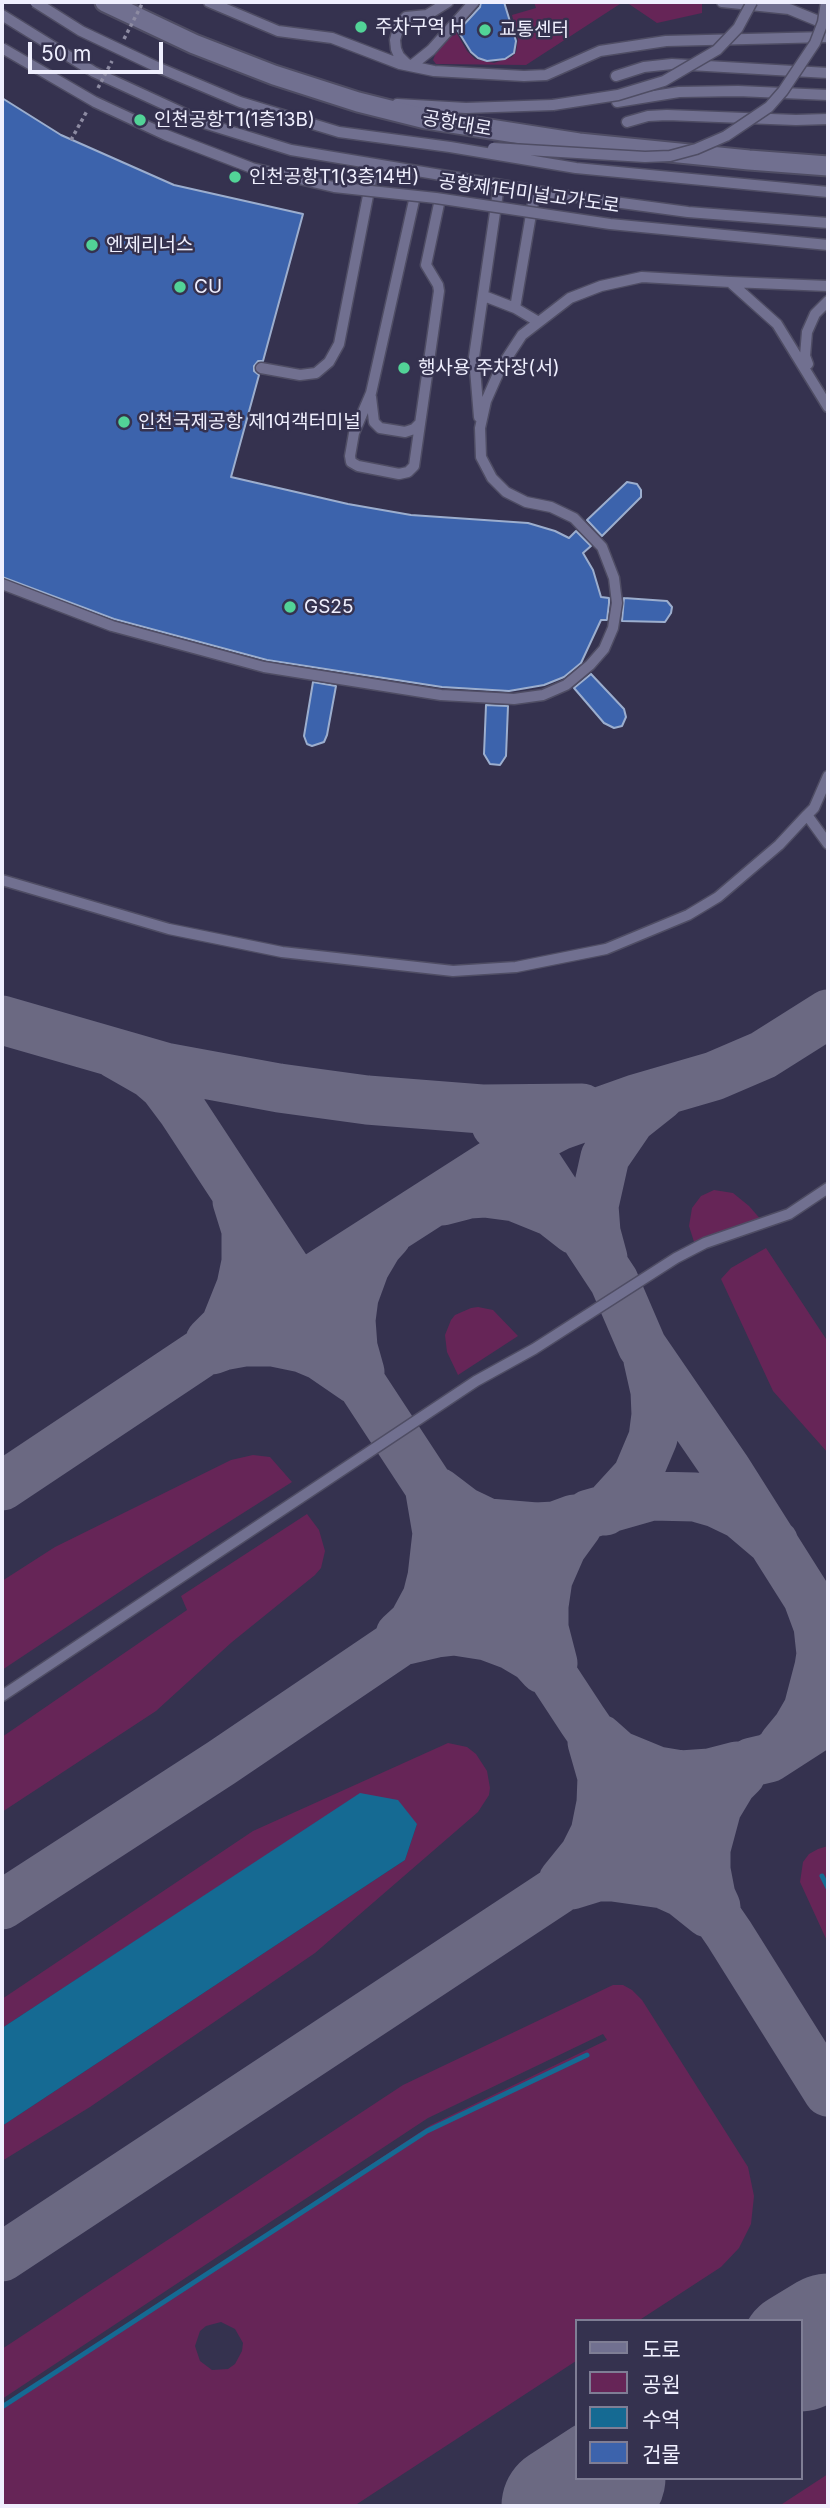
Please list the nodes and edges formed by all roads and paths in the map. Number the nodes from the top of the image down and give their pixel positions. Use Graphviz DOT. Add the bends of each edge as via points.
graph roads {
  1 [pos="35,2"];
  2 [pos="106,2"];
  3 [pos="143,2"];
  4 [pos="209,2"];
  5 [pos="436,2"];
  6 [pos="442,2"];
  7 [pos="448,2"];
  8 [pos="474,2"];
  9 [pos="722,2"];
  10 [pos="752,2"];
  11 [pos="826,2"];
  12 [pos="2,15"];
  13 [pos="828,25"];
  14 [pos="828,37"];
  15 [pos="2,48"];
  16 [pos="119,48"];
  17 [pos="113,59"];
  18 [pos="411,66"];
  19 [pos="828,73"];
  20 [pos="616,76"];
  21 [pos="95,94"];
  22 [pos="828,95"];
  23 [pos="358,102"];
  24 [pos="617,102"];
  25 [pos="89,106"];
  26 [pos="828,119"];
  27 [pos="627,122"];
  28 [pos="71,140"];
  29 [pos="450,147"];
  30 [pos="374,165"];
  31 [pos="828,166"];
  32 [pos="499,185"];
  33 [pos="535,191"];
  34 [pos="828,192"];
  35 [pos="415,196"];
  36 [pos="440,199"];
  37 [pos="828,223"];
  38 [pos="828,245"];
  39 [pos="730,282"];
  40 [pos="828,286"];
  41 [pos="484,296"];
  42 [pos="828,300"];
  43 [pos="515,308"];
  44 [pos="537,321"];
  45 [pos="261,368"];
  46 [pos="811,378"];
  47 [pos="371,393"];
  48 [pos="828,407"];
  49 [pos="420,423"];
  50 [pos="480,428"];
  51 [pos="2,584"];
  52 [pos="828,776"];
  53 [pos="807,815"];
  54 [pos="828,844"];
  55 [pos="2,880"];
  56 [pos="828,1188"];
  57 [pos="2,1696"];
  1 -- 29 [label="lane, 공항제1터미널고가도로, bridge" via="81,31 240,102 339,132"];
  2 -- 23 [label="street, 공항대로" via="194,44"];
  3 -- 16 [label="path, bridge"];
  4 -- 18 [label="lane" via="278,31 332,38"];
  5 -- 6 [label="lane"];
  7 -- 18 [label="lane" via="427,15 407,17 399,25 396,49"];
  8 -- 18 [label="lane"];
  9 -- 13 [label="lane" via="789,9"];
  10 -- 23 [label="lane, bridge" via="738,28 717,50 664,81 618,95 553,105"];
  11 -- 29 [label="lane, bridge" via="815,43 769,107 726,136 696,149 645,157"];
  12 -- 30 [label="lane" via="94,72 207,124 291,150"];
  14 -- 18 [label="lane" via="690,39 632,45 600,51 546,75"];
  15 -- 35 [label="lane, 공항제1터미널고가도로, bridge" via="96,102 252,168 334,187"];
  17 -- 21 [label="path, bridge"];
  19 -- 20 [label="lane" via="672,64"];
  22 -- 24 [label="lane" via="679,92"];
  23 -- 31 [label="street, 공항대로" via="426,119 579,143"];
  25 -- 28 [label="path, bridge"];
  26 -- 27 [label="lane" via="648,116"];
  29 -- 34 [label="lane, 공항제1터미널고가도로, bridge" via="576,168"];
  30 -- 32 [label="lane"];
  30 -- 45 [label="lane" via="339,344 329,362 316,373 300,375"];
  32 -- 33 [label="lane"];
  32 -- 41 [label="lane"];
  33 -- 37 [label="lane" via="688,212"];
  33 -- 43 [label="lane"];
  35 -- 36 [label="lane, 공항제1터미널고가도로, bridge"];
  35 -- 47 [label="lane"];
  36 -- 38 [label="lane, 공항제1터미널고가도로, bridge" via="623,225"];
  36 -- 49 [label="lane" via="426,265 439,288"];
  39 -- 40 [label="lane"];
  39 -- 44 [label="lane" via="642,277 570,298"];
  39 -- 46 [label="lane" via="777,324"];
  41 -- 43 [label="lane"];
  41 -- 50 [label="lane" via="474,357"];
  42 -- 46 [label="lane" via="807,332 805,356"];
  43 -- 44 [label="lane"];
  44 -- 50 [label="lane" via="502,367 486,401"];
  46 -- 48 [label="lane"];
  47 -- 49 [label="lane" via="376,426 405,432"];
  47 -- 49 [label="lane" via="354,433 350,456 358,466 408,472 414,466"];
  50 -- 51 [label="lane" via="481,457 492,478 526,502 574,518 602,547 614,578 617,603 604,649 566,685 543,695 514,699 441,695 264,667 113,626"];
  52 -- 53 [label="lane"];
  53 -- 54 [label="lane"];
  53 -- 55 [label="lane" via="741,879 688,915 606,950 491,969 421,969 282,953 169,929"];
  56 -- 57 [label="lane" via="789,1214 676,1258 476,1381"];
}
